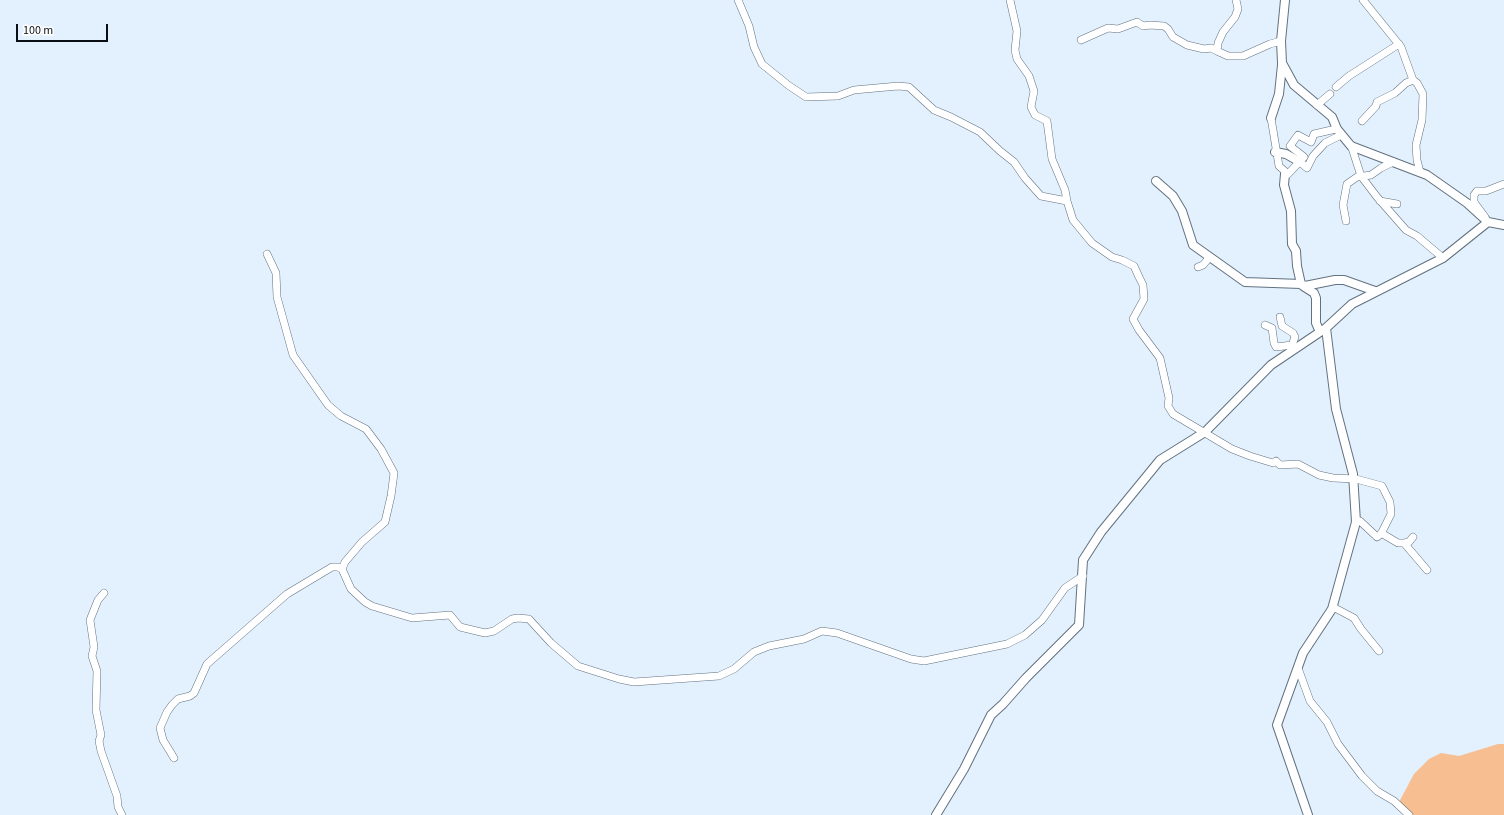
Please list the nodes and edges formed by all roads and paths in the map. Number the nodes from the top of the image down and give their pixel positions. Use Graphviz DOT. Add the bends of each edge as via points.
graph roads {
  1 [pos="738,0"];
  2 [pos="1010,0"];
  3 [pos="1236,0"];
  4 [pos="1285,0"];
  5 [pos="1363,0"];
  6 [pos="1080,40"];
  7 [pos="1281,41"];
  8 [pos="1399,44"];
  9 [pos="1217,51"];
  10 [pos="1282,64"];
  11 [pos="1413,80"];
  12 [pos="1336,87"];
  13 [pos="1330,94"];
  14 [pos="1317,105"];
  15 [pos="1271,118"];
  16 [pos="1362,121"];
  17 [pos="1339,132"];
  18 [pos="1350,145"];
  19 [pos="1275,152"];
  20 [pos="1300,162"];
  21 [pos="1393,162"];
  22 [pos="1420,172"];
  23 [pos="1285,174"];
  24 [pos="1361,176"];
  25 [pos="1156,181"];
  26 [pos="1504,184"];
  27 [pos="1379,200"];
  28 [pos="1067,201"];
  29 [pos="1397,204"];
  30 [pos="1346,221"];
  31 [pos="1488,222"];
  32 [pos="1504,225"];
  33 [pos="267,254"];
  34 [pos="1209,258"];
  35 [pos="1443,258"];
  36 [pos="1198,267"];
  37 [pos="1302,285"];
  38 [pos="1375,291"];
  39 [pos="1280,317"];
  40 [pos="1265,325"];
  41 [pos="1323,330"];
  42 [pos="1292,348"];
  43 [pos="1205,432"];
  44 [pos="1354,479"];
  45 [pos="1356,522"];
  46 [pos="1381,532"];
  47 [pos="1413,537"];
  48 [pos="1404,543"];
  49 [pos="342,569"];
  50 [pos="1427,570"];
  51 [pos="1083,576"];
  52 [pos="104,593"];
  53 [pos="1332,607"];
  54 [pos="1380,651"];
  55 [pos="1298,668"];
  56 [pos="174,758"];
  57 [pos="122,815"];
  58 [pos="936,815"];
  59 [pos="1308,815"];
  60 [pos="1409,815"];
  1 -- 28 [label="street" via="762,64 806,97 838,96 854,90 909,87 934,110 980,132 1014,162 1042,196"];
  2 -- 28 [label="street" via="1017,32 1014,50 1029,76 1034,91 1031,107 1039,118 1047,121 1052,159"];
  3 -- 9 [label="street" via="1238,9 1223,32"];
  4 -- 7 [label="street"];
  5 -- 8 [label="street"];
  6 -- 9 [label="street" via="1108,28 1118,29 1137,22 1143,26 1164,26 1173,37 1187,45"];
  7 -- 9 [label="street" via="1243,56 1228,56"];
  7 -- 10 [label="street"];
  8 -- 11 [label="street"];
  8 -- 12 [label="street"];
  10 -- 14 [label="street" via="1294,85"];
  10 -- 15 [label="street" via="1279,94"];
  11 -- 16 [label="street" via="1377,102"];
  11 -- 22 [label="street" via="1423,94 1422,120 1416,145"];
  13 -- 14 [label="street"];
  14 -- 17 [label="street" via="1332,117"];
  15 -- 19 [label="street"];
  17 -- 18 [label="street"];
  17 -- 20 [label="street" via="1313,156 1307,168"];
  17 -- 20 [label="street" via="1314,134 1311,142 1298,135 1290,146 1304,157"];
  18 -- 21 [label="street"];
  18 -- 24 [label="street"];
  19 -- 20 [label="street" via="1286,154"];
  19 -- 23 [label="street" via="1279,166"];
  20 -- 23 [label="street"];
  21 -- 22 [label="street"];
  21 -- 24 [label="street" via="1371,175"];
  22 -- 31 [label="street" via="1467,203"];
  23 -- 37 [label="street" via="1284,185 1291,211 1292,244 1296,251"];
  24 -- 27 [label="street"];
  24 -- 30 [label="street" via="1347,184 1343,206"];
  25 -- 34 [label="street" via="1173,196 1182,211 1193,245"];
  26 -- 31 [label="street" via="1486,191 1477,191 1474,195 1474,202"];
  27 -- 29 [label="street"];
  27 -- 35 [label="street" via="1406,230"];
  28 -- 43 [label="street" via="1073,220 1092,243 1112,257 1134,266 1143,285 1144,299 1133,319 1160,358 1170,398 1168,406 1173,414"];
  31 -- 32 [label="street"];
  31 -- 35 [label="street"];
  33 -- 49 [label="street" via="276,273 277,297 294,355 328,405 341,416 366,429 372,436 394,474 385,522 362,542"];
  34 -- 36 [label="street"];
  34 -- 37 [label="street" via="1245,282"];
  35 -- 38 [label="street"];
  37 -- 38 [label="street" via="1344,280"];
  37 -- 41 [label="street" via="1314,292 1316,323"];
  38 -- 41 [label="street" via="1352,304"];
  39 -- 42 [label="street" via="1282,326 1295,337"];
  40 -- 42 [label="street" via="1272,328 1276,347"];
  41 -- 42 [label="street"];
  41 -- 44 [label="street" via="1336,409"];
  42 -- 43 [label="street" via="1271,365"];
  43 -- 44 [label="street" via="1232,449 1250,456 1273,463 1276,461 1280,465 1298,464 1311,472 1333,478"];
  43 -- 51 [label="street" via="1160,460 1101,532 1083,560"];
  44 -- 45 [label="street"];
  44 -- 46 [label="street" via="1382,486 1390,502 1390,514"];
  45 -- 46 [label="street" via="1360,521 1377,537"];
  45 -- 53 [label="street"];
  46 -- 48 [label="street" via="1398,544"];
  47 -- 48 [label="street"];
  48 -- 50 [label="street"];
  49 -- 51 [label="street" via="351,589 372,606 412,618 450,614 460,627 485,633 494,631 512,619 529,619 551,643 584,669 634,682 719,676 730,672 761,648 804,639 822,631 837,633 911,659 924,661 1007,644 1025,635 1042,620 1065,588"];
  49 -- 56 [label="street" via="338,566 332,567 296,588 207,664 194,693 175,702 161,726 163,740"];
  51 -- 58 [label="street" via="1079,625 990,715 964,769"];
  52 -- 57 [label="street" via="96,603 90,620 94,648 92,656 97,671 96,710 101,751"];
  53 -- 54 [label="street" via="1354,618"];
  53 -- 55 [label="street" via="1303,653"];
  55 -- 59 [label="street" via="1277,725"];
  55 -- 60 [label="street" via="1310,702 1327,722 1338,744 1362,776"];
}
